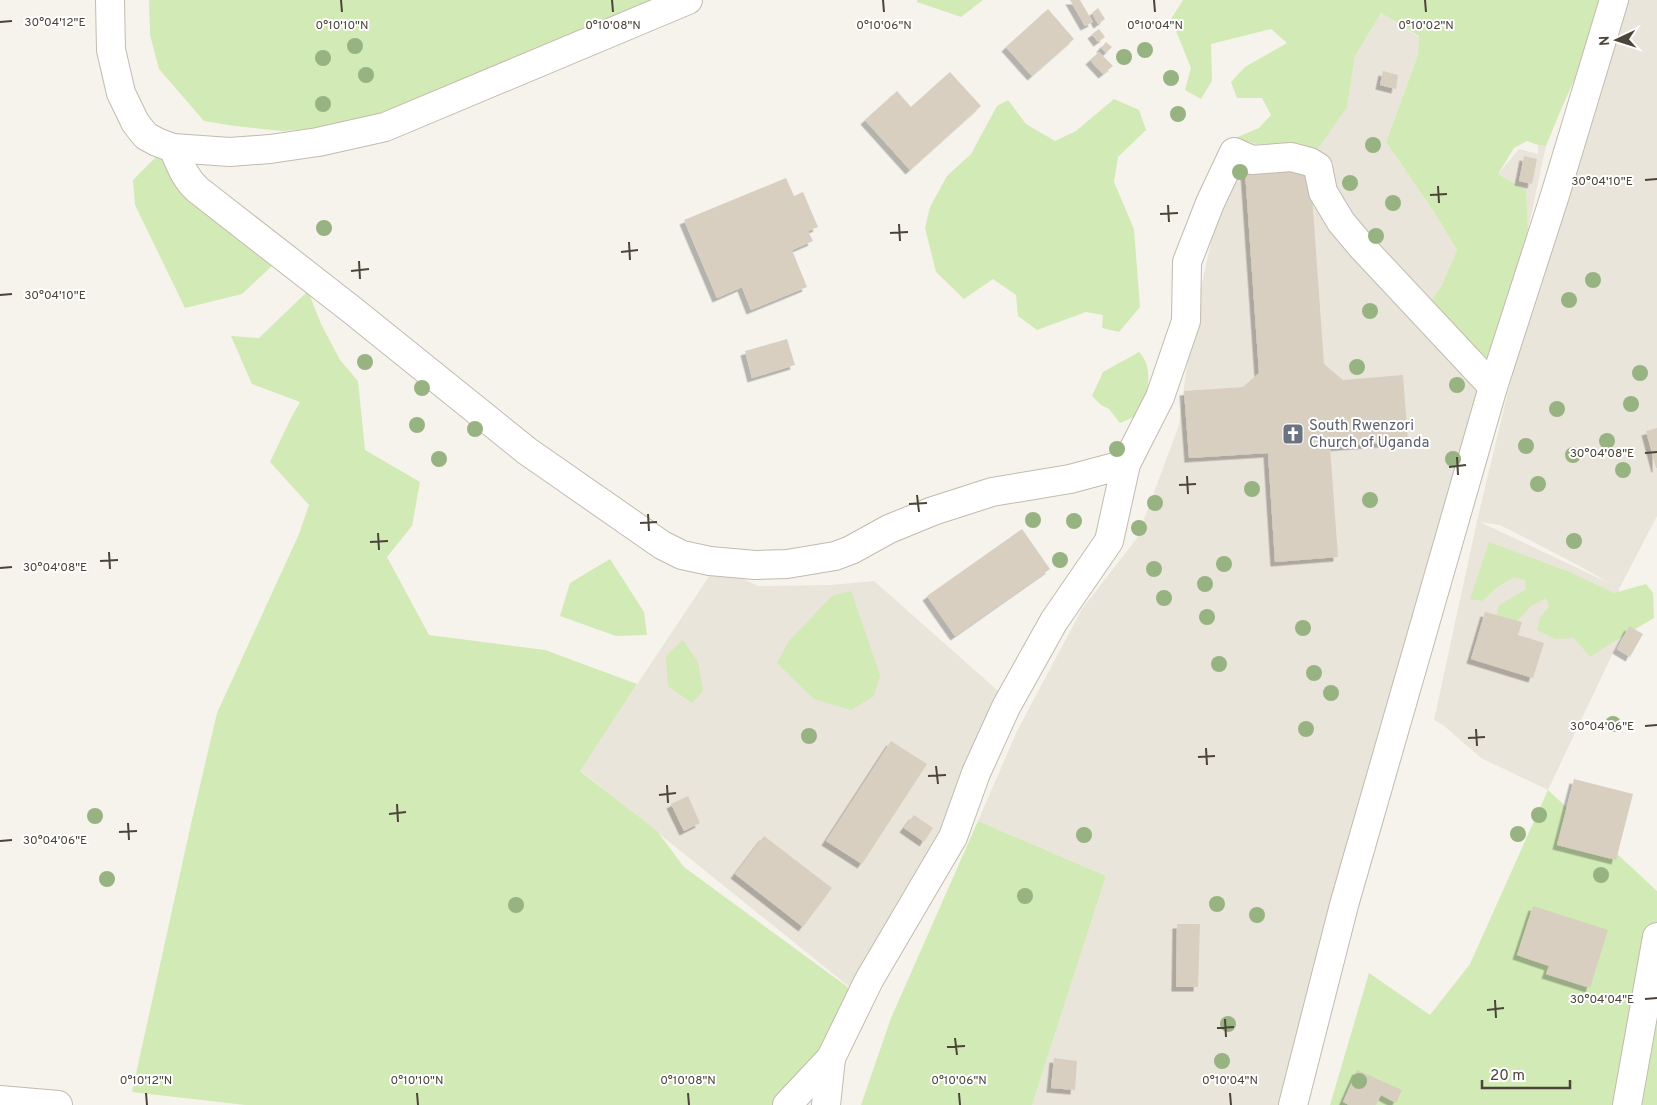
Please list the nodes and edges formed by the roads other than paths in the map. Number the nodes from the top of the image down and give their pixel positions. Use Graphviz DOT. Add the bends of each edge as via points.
graph roads {
  1 [pos="110,0"];
  2 [pos="688,0"];
  3 [pos="1614,0"];
  4 [pos="173,148"];
  5 [pos="1493,387"];
  6 [pos="1126,464"];
  7 [pos="1657,937"];
  8 [pos="831,1058"];
  9 [pos="0,1100"];
  10 [pos="58,1105"];
  11 [pos="787,1105"];
  12 [pos="826,1105"];
  13 [pos="1293,1105"];
  14 [pos="1627,1105"];
  1 -- 4 [label="street" via="111,50 121,93 146,136"];
  2 -- 4 [label="street" via="385,126 318,142 270,149 230,152"];
  3 -- 5 [label="street"];
  4 -- 6 [label="street" via="190,183 206,196 527,451 662,545 682,555 755,565 787,564 835,556 889,529 992,492 1070,479"];
  5 -- 6 [label="street" via="1341,222 1323,192 1318,167 1291,158 1252,160 1234,152 1187,262 1186,322 1160,397"];
  5 -- 13 [label="street" via="1344,904"];
  6 -- 8 [label="street" via="1109,541 1054,621 1006,707 976,773 953,837 869,980"];
  7 -- 14 [label="street"];
  8 -- 11 [label="street"];
  8 -- 12 [label="street"];
  9 -- 10 [label="street"];
}
